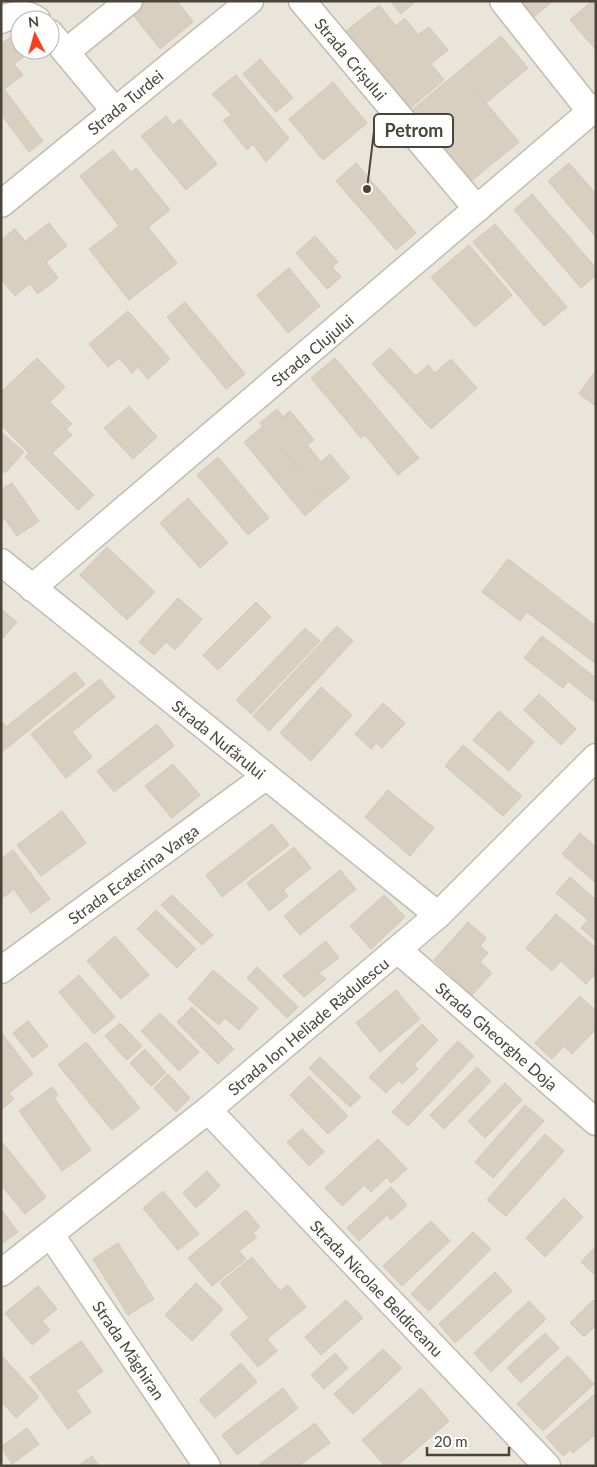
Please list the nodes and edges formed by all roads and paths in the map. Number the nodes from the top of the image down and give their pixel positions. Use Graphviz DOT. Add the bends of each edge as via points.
graph roads {
  1 [pos="129,1"];
  2 [pos="250,1"];
  3 [pos="302,1"];
  4 [pos="503,1"];
  5 [pos="60,41"];
  6 [pos="60,44"];
  7 [pos="593,109"];
  8 [pos="114,110"];
  9 [pos="1,204"];
  10 [pos="478,209"];
  11 [pos="1,562"];
  12 [pos="32,588"];
  13 [pos="596,757"];
  14 [pos="265,777"];
  15 [pos="438,915"];
  16 [pos="398,950"];
  17 [pos="1,970"];
  18 [pos="208,1110"];
  19 [pos="596,1122"];
  20 [pos="51,1235"];
  21 [pos="1,1273"];
  22 [pos="207,1466"];
  23 [pos="547,1466"];
  1 -- 5 [label="street"];
  2 -- 8 [label="street, Strada Turdei"];
  3 -- 10 [label="street, Strada Crișului"];
  4 -- 7 [label="street, Strada Clujului"];
  6 -- 8 [label="street"];
  7 -- 10 [label="street, Strada Clujului"];
  8 -- 9 [label="street, Strada Turdei"];
  10 -- 12 [label="street, Strada Clujului"];
  11 -- 12 [label="street, Strada Nufărului"];
  12 -- 14 [label="street, Strada Nufărului"];
  13 -- 15 [label="street, Strada Ion Heliade Rădulescu"];
  14 -- 15 [label="street, Strada Nufărului"];
  14 -- 17 [label="street, Strada Ecaterina Varga"];
  15 -- 16 [label="street, Strada Ion Heliade Rădulescu"];
  16 -- 18 [label="street, Strada Ion Heliade Rădulescu"];
  16 -- 19 [label="street, Strada Gheorghe Doja"];
  18 -- 20 [label="street, Strada Ion Heliade Rădulescu"];
  18 -- 23 [label="street, Strada Nicolae Beldiceanu"];
  20 -- 21 [label="street, Strada Ion Heliade Rădulescu"];
  20 -- 22 [label="street, Strada Măghiran"];
}
